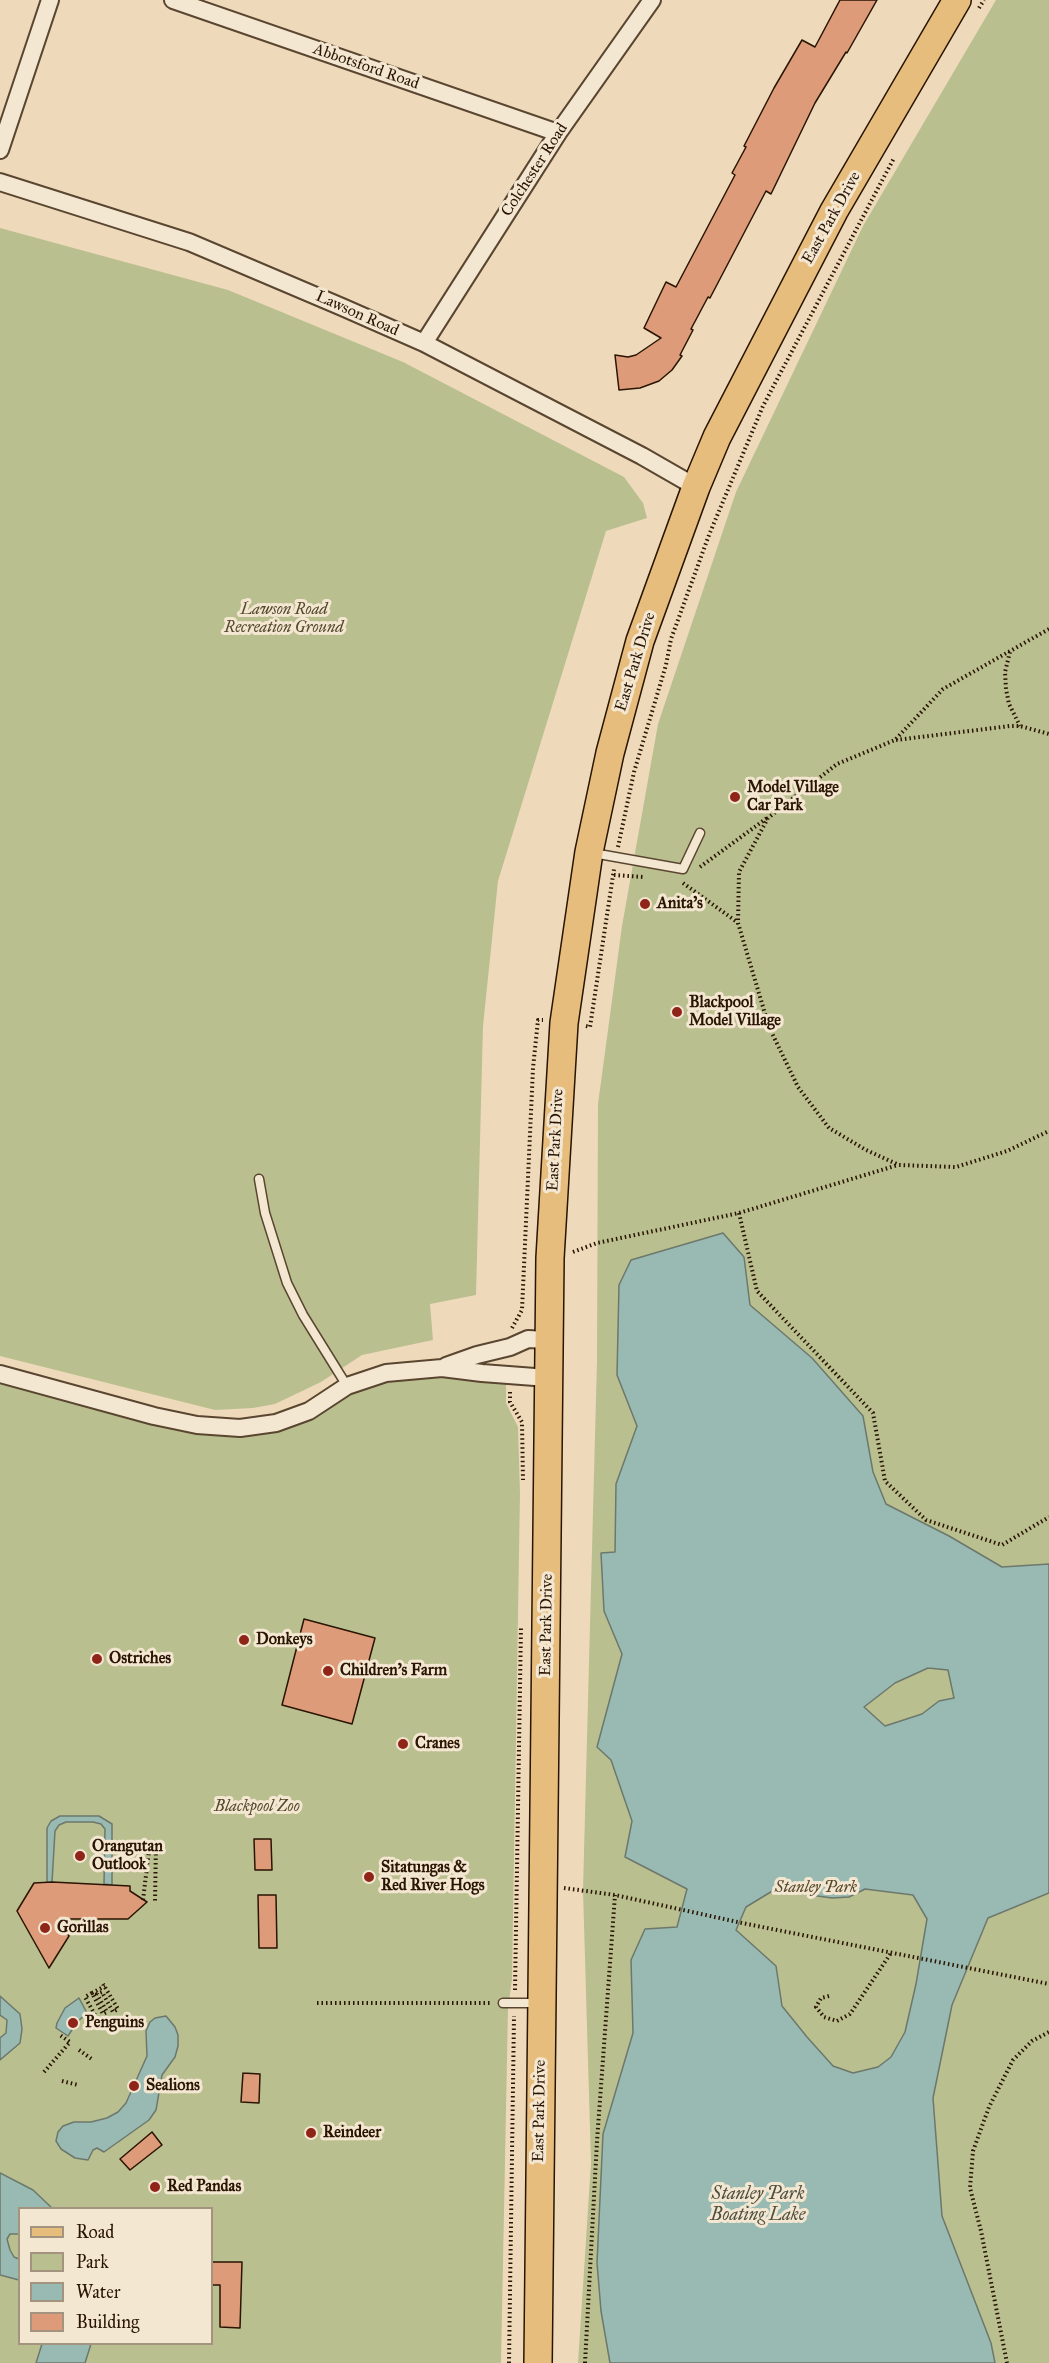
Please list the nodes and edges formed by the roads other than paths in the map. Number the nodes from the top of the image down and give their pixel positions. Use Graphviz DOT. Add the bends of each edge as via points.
graph roads {
  1 [pos="50,0"];
  2 [pos="173,0"];
  3 [pos="652,0"];
  4 [pos="968,5"];
  5 [pos="558,133"];
  6 [pos="0,150"];
  7 [pos="0,182"];
  8 [pos="424,344"];
  9 [pos="696,487"];
  10 [pos="700,833"];
  11 [pos="589,852"];
  12 [pos="259,1179"];
  13 [pos="548,1340"];
  14 [pos="442,1368"];
  15 [pos="0,1374"];
  16 [pos="548,1378"];
  17 [pos="347,1386"];
  18 [pos="503,2003"];
  19 [pos="541,2003"];
  20 [pos="538,2363"];
  1 -- 6 [label="street"];
  2 -- 5 [label="street, Abbotsford Road"];
  3 -- 5 [label="street, Colchester Road"];
  4 -- 9 [label="main road, East Park Drive" via="834,211 717,437"];
  5 -- 8 [label="street, Colchester Road"];
  7 -- 8 [label="street, Lawson Road" via="189,242"];
  8 -- 9 [label="street, Lawson Road"];
  9 -- 11 [label="main road, East Park Drive" via="640,640"];
  10 -- 11 [label="lane" via="683,869"];
  11 -- 13 [label="main road, East Park Drive" via="564,1023 552,1201"];
  12 -- 17 [label="lane" via="265,1213 287,1283"];
  13 -- 14 [label="street" via="528,1339"];
  13 -- 16 [label="main road, East Park Drive"];
  14 -- 16 [label="street"];
  14 -- 17 [label="street" via="386,1373"];
  15 -- 17 [label="street" via="154,1416 240,1428 276,1423 309,1412"];
  16 -- 19 [label="main road, East Park Drive" via="552,1887"];
  18 -- 19 [label="lane"];
  19 -- 20 [label="main road, East Park Drive"];
}
